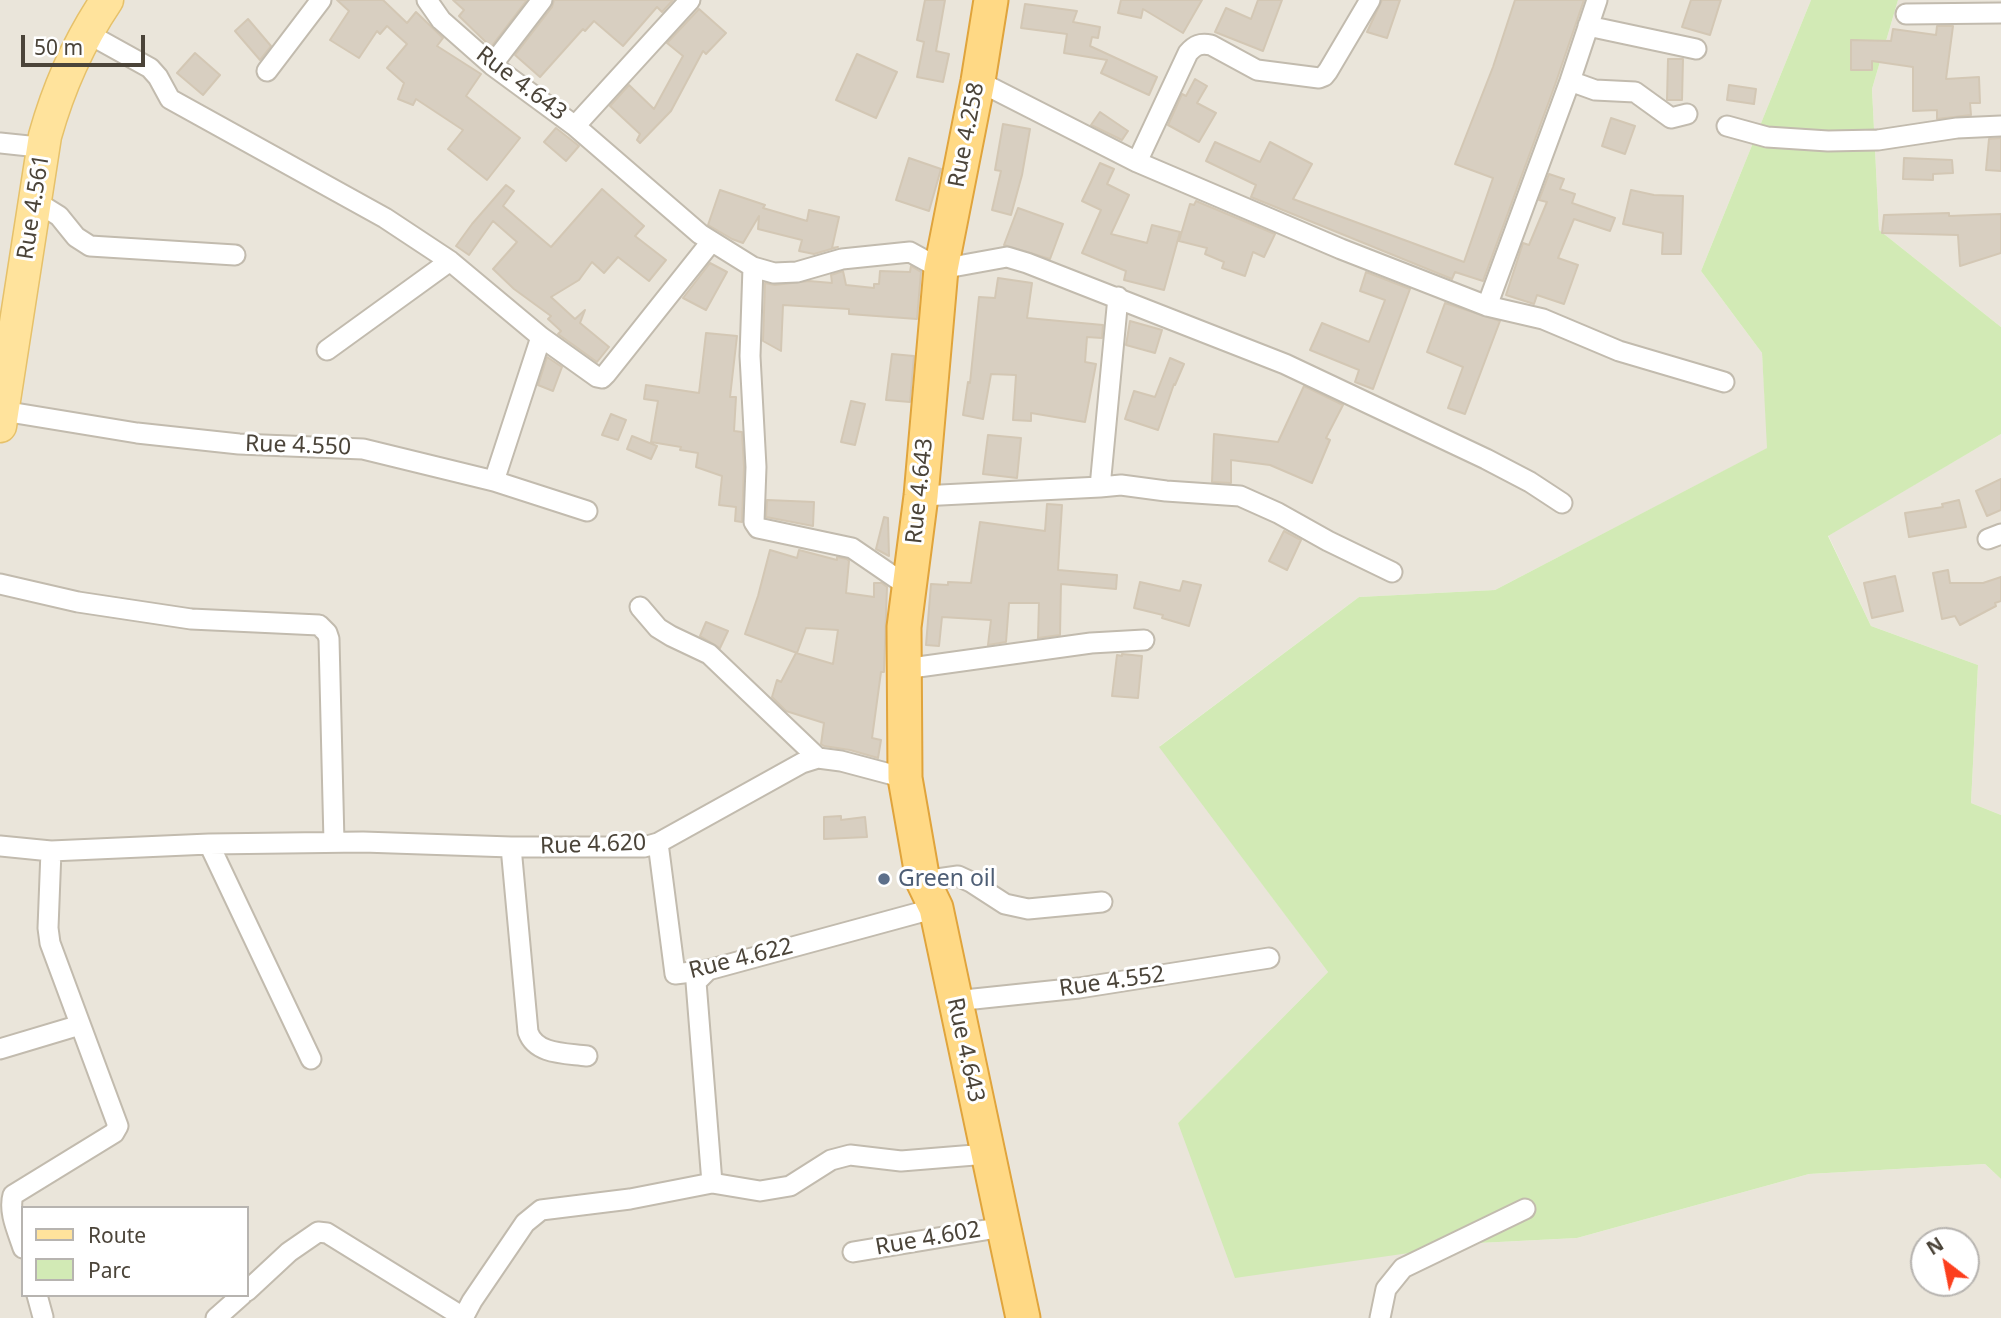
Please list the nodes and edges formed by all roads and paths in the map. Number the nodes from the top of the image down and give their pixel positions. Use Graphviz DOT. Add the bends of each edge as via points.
graph roads {
  1 [pos="84,0"];
  2 [pos="107,0"];
  3 [pos="321,0"];
  4 [pos="427,0"];
  5 [pos="542,0"];
  6 [pos="690,0"];
  7 [pos="990,0"];
  8 [pos="1370,0"];
  9 [pos="1597,0"];
  10 [pos="2001,13"];
  11 [pos="1906,15"];
  12 [pos="1588,26"];
  13 [pos="85,32"];
  14 [pos="1696,49"];
  15 [pos="492,65"];
  16 [pos="267,71"];
  17 [pos="978,81"];
  18 [pos="1570,81"];
  19 [pos="1687,114"];
  20 [pos="575,125"];
  21 [pos="1727,126"];
  22 [pos="2001,126"];
  23 [pos="14,144"];
  24 [pos="1137,162"];
  25 [pos="35,201"];
  26 [pos="711,242"];
  27 [pos="234,255"];
  28 [pos="450,261"];
  29 [pos="753,267"];
  30 [pos="941,270"];
  31 [pos="1118,298"];
  32 [pos="1487,306"];
  33 [pos="0,314"];
  34 [pos="541,337"];
  35 [pos="327,350"];
  36 [pos="1724,382"];
  37 [pos="1,419"];
  38 [pos="494,481"];
  39 [pos="1100,487"];
  40 [pos="920,496"];
  41 [pos="1562,503"];
  42 [pos="587,511"];
  43 [pos="1392,572"];
  44 [pos="0,584"];
  45 [pos="909,587"];
  46 [pos="640,607"];
  47 [pos="1144,640"];
  48 [pos="904,669"];
  49 [pos="818,758"];
  50 [pos="905,778"];
  51 [pos="334,842"];
  52 [pos="658,843"];
  53 [pos="209,844"];
  54 [pos="0,846"];
  55 [pos="511,847"];
  56 [pos="51,851"];
  57 [pos="929,894"];
  58 [pos="1102,902"];
  59 [pos="1269,958"];
  60 [pos="708,970"];
  61 [pos="955,1001"];
  62 [pos="80,1025"];
  63 [pos="0,1049"];
  64 [pos="587,1056"];
  65 [pos="311,1059"];
  66 [pos="987,1154"];
  67 [pos="712,1183"];
  68 [pos="1525,1209"];
  69 [pos="1003,1227"];
  70 [pos="21,1241"];
  71 [pos="853,1252"];
  72 [pos="248,1290"];
  73 [pos="38,1297"];
  74 [pos="240,1297"];
  75 [pos="43,1317"];
  76 [pos="463,1317"];
  77 [pos="1020,1317"];
  78 [pos="216,1318"];
  79 [pos="1380,1318"];
  1 -- 23 [label="main road"];
  2 -- 13 [label="main road, Rue 4.561"];
  3 -- 16 [label="street"];
  4 -- 15 [label="street, Rue 4.643" via="441,20"];
  5 -- 15 [label="street"];
  6 -- 20 [label="street"];
  7 -- 17 [label="highway, Rue 4.258"];
  8 -- 24 [label="street" via="1328,71 1318,78 1266,73 1211,45 1194,47"];
  9 -- 12 [label="street"];
  10 -- 11 [label="street"];
  12 -- 14 [label="street"];
  12 -- 18 [label="street"];
  13 -- 25 [label="main road, Rue 4.561" via="56,96"];
  13 -- 28 [label="street" via="150,68 170,99 384,218"];
  15 -- 20 [label="street, Rue 4.643"];
  17 -- 24 [label="street"];
  17 -- 30 [label="highway, Rue 4.258"];
  18 -- 19 [label="street" via="1595,90 1635,92 1671,118"];
  18 -- 32 [label="street"];
  20 -- 26 [label="street, Rue 4.643"];
  21 -- 22 [label="street" via="1767,136 1828,141"];
  23 -- 33 [label="main road"];
  24 -- 32 [label="street"];
  25 -- 27 [label="street" via="59,216 90,246"];
  25 -- 37 [label="main road, Rue 4.561"];
  26 -- 29 [label="street, Rue 4.643"];
  26 -- 34 [label="street" via="602,378"];
  28 -- 34 [label="street"];
  28 -- 35 [label="street"];
  29 -- 30 [label="street, Rue 4.643" via="774,273 797,272 842,259 910,252"];
  29 -- 45 [label="street" via="754,522 758,528 852,548"];
  30 -- 31 [label="street" via="1007,257"];
  30 -- 40 [label="highway, Rue 4.643"];
  31 -- 39 [label="street"];
  31 -- 41 [label="street" via="1298,370 1486,459"];
  32 -- 36 [label="street" via="1543,319 1619,351"];
  34 -- 38 [label="street"];
  37 -- 38 [label="street, Rue 4.550" via="239,444 363,449"];
  38 -- 42 [label="street, Rue 4.550"];
  39 -- 40 [label="street"];
  39 -- 43 [label="street" via="1240,496"];
  40 -- 45 [label="highway, Rue 4.643"];
  44 -- 51 [label="street" via="78,602 191,619 323,628 329,639"];
  45 -- 48 [label="highway, Rue 4.643"];
  46 -- 49 [label="street" via="658,628 709,654"];
  47 -- 48 [label="street"];
  48 -- 50 [label="highway, Rue 4.643"];
  49 -- 50 [label="street"];
  49 -- 52 [label="street, Rue 4.620"];
  50 -- 57 [label="highway, Rue 4.643"];
  51 -- 53 [label="street"];
  51 -- 55 [label="street"];
  52 -- 55 [label="street, Rue 4.620" via="645,847"];
  52 -- 60 [label="street, Rue 4.622" via="675,974"];
  53 -- 56 [label="street"];
  53 -- 65 [label="street"];
  54 -- 56 [label="street"];
  55 -- 64 [label="street, Rue 4.620" via="528,1032 532,1043 542,1049"];
  56 -- 62 [label="street" via="50,943"];
  57 -- 58 [label="street, Rue 4.622" via="958,876 1005,904 1028,909"];
  57 -- 60 [label="street, Rue 4.622"];
  57 -- 61 [label="highway, Rue 4.643"];
  59 -- 61 [label="street, Rue 4.552" via="1079,988"];
  60 -- 67 [label="street" via="696,982"];
  61 -- 66 [label="highway, Rue 4.643"];
  62 -- 63 [label="street"];
  62 -- 70 [label="street" via="118,1126 114,1133 13,1195 12,1212"];
  66 -- 67 [label="street" via="901,1161 850,1155 831,1160 790,1186 760,1191"];
  66 -- 69 [label="highway, Rue 4.643"];
  67 -- 76 [label="street" via="541,1210 525,1223"];
  68 -- 79 [label="street" via="1403,1268 1386,1289"];
  69 -- 71 [label="street, Rue 4.602"];
  69 -- 77 [label="highway, Rue 4.643"];
  72 -- 76 [label="street" via="289,1252 318,1232 327,1233"];
  73 -- 75 [label="street"];
  74 -- 78 [label="street"];
}
